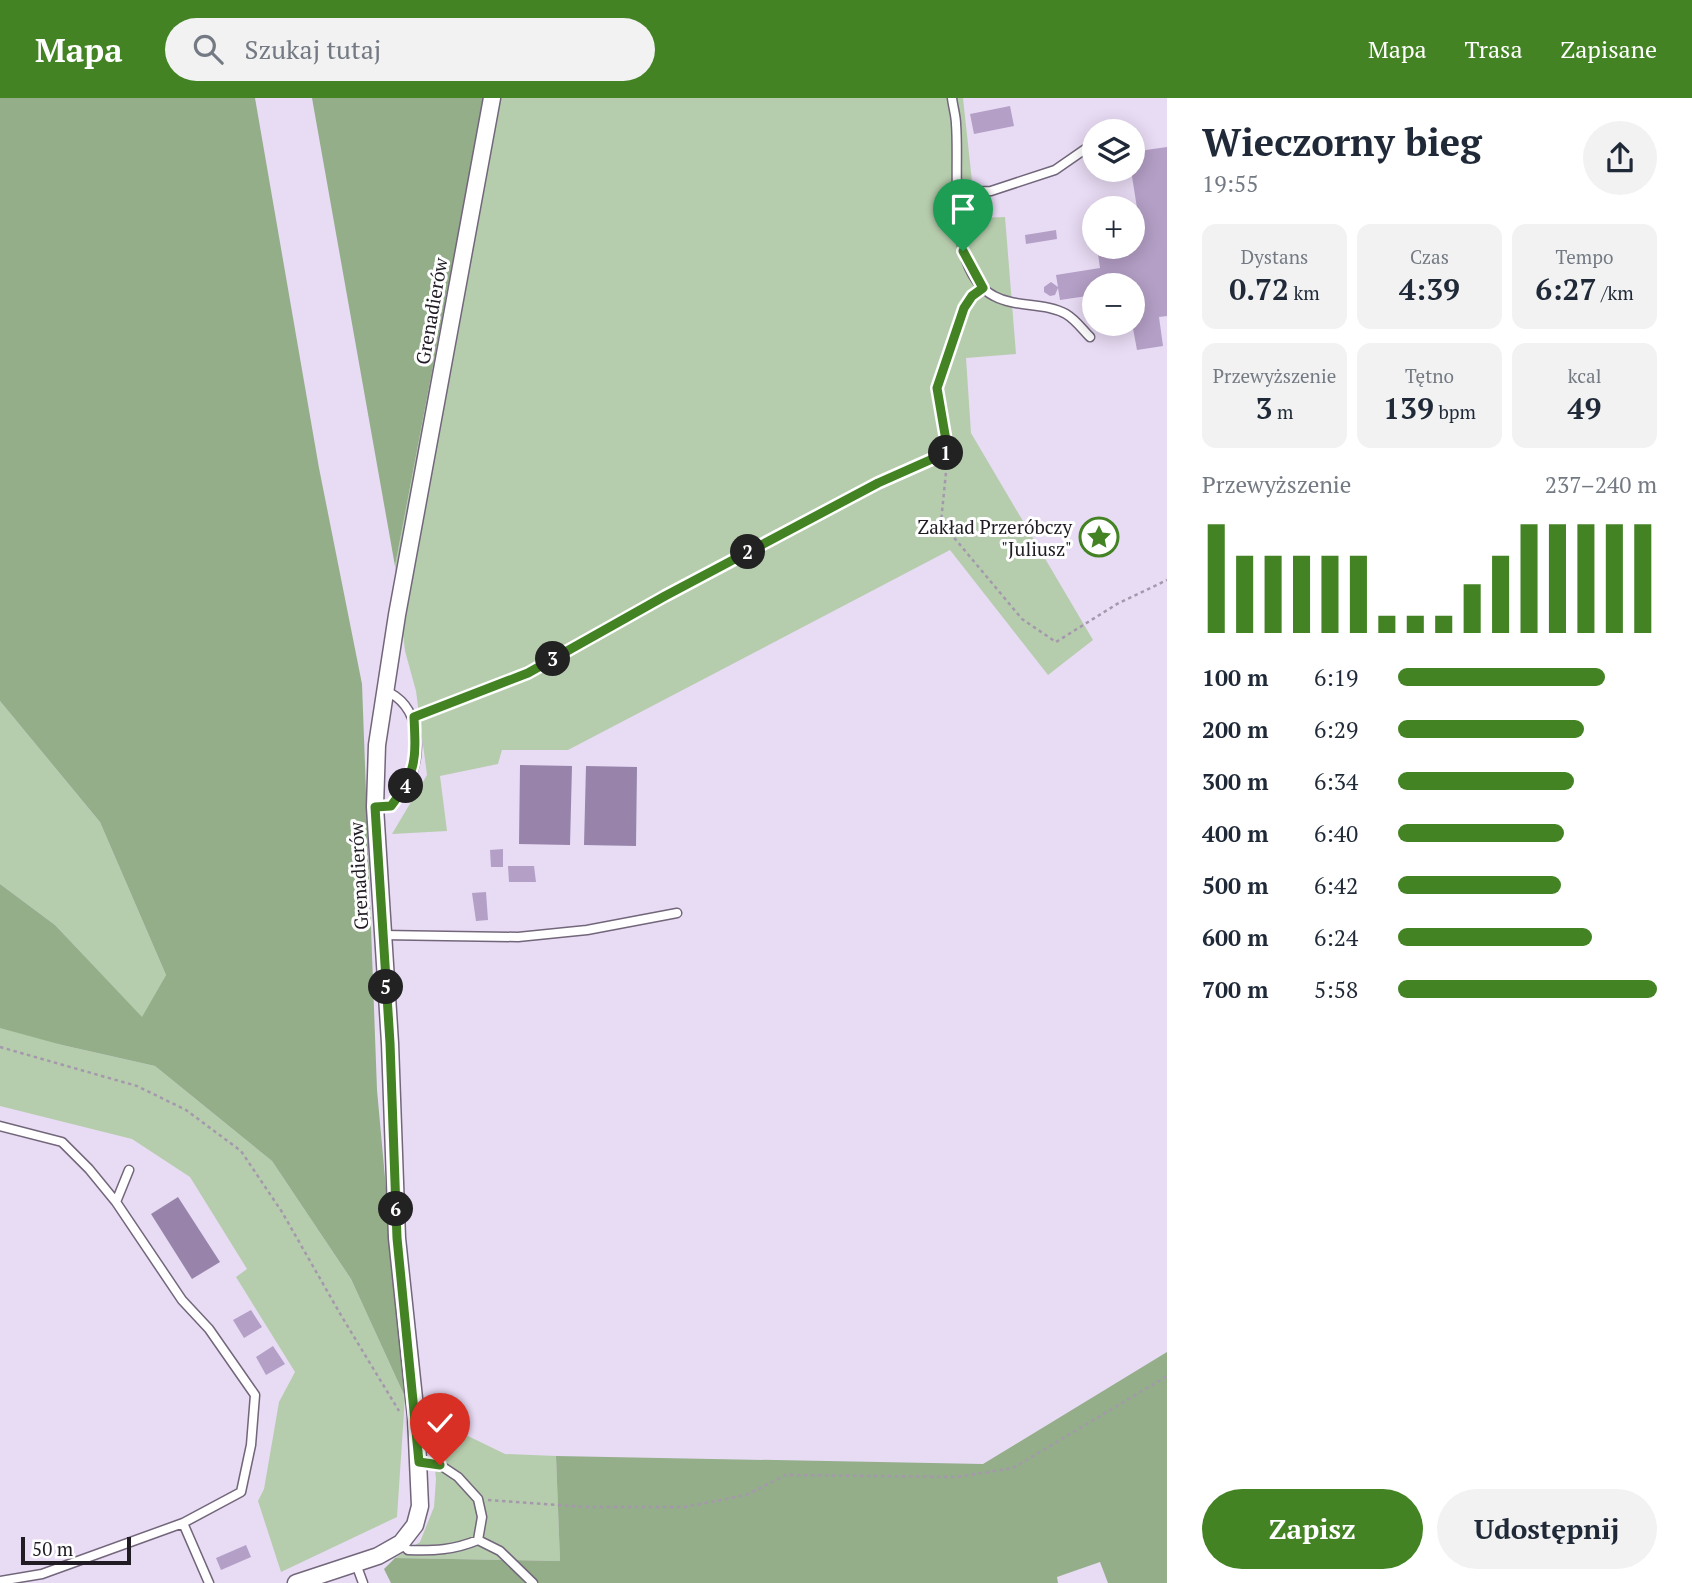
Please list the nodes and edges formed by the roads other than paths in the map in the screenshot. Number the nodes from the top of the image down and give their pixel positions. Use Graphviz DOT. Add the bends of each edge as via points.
graph roads {
  1 [pos="492,98"];
  2 [pos="952,98"];
  3 [pos="1082,151"];
  4 [pos="957,192"];
  5 [pos="1090,337"];
  6 [pos="384,690"];
  7 [pos="375,807"];
  8 [pos="677,913"];
  9 [pos="382,935"];
  10 [pos="0,1126"];
  11 [pos="129,1170"];
  12 [pos="116,1202"];
  13 [pos="419,1462"];
  14 [pos="183,1524"];
  15 [pos="478,1540"];
  16 [pos="401,1543"];
  17 [pos="356,1564"];
  18 [pos="0,1581"];
  19 [pos="209,1583"];
  20 [pos="296,1583"];
  21 [pos="363,1583"];
  22 [pos="533,1583"];
  1 -- 6 [label="street, Grenadierów"];
  2 -- 4 [label="lane"];
  3 -- 4 [label="lane" via="1055,170 990,191"];
  4 -- 5 [label="lane" via="963,251 983,288 1007,301 1065,314"];
  6 -- 7 [label="street, Grenadierów"];
  6 -- 7 [label="lane" via="397,695 414,717 416,757 407,785 391,806"];
  7 -- 9 [label="street, Grenadierów"];
  8 -- 9 [label="lane" via="518,937"];
  9 -- 13 [label="street, Grenadierów" via="397,1238"];
  10 -- 12 [label="lane" via="62,1142"];
  11 -- 12 [label="lane"];
  12 -- 14 [label="lane" via="254,1395 251,1445 241,1492"];
  13 -- 15 [label="lane" via="440,1465 478,1499 482,1517"];
  13 -- 16 [label="street, Grenadierów" via="420,1506 415,1525"];
  14 -- 18 [label="lane" via="42,1574"];
  14 -- 19 [label="lane"];
  15 -- 16 [label="lane" via="437,1552 408,1550"];
  15 -- 22 [label="lane" via="500,1551"];
  16 -- 17 [label="street"];
  17 -- 20 [label="street"];
  17 -- 21 [label="lane"];
}
